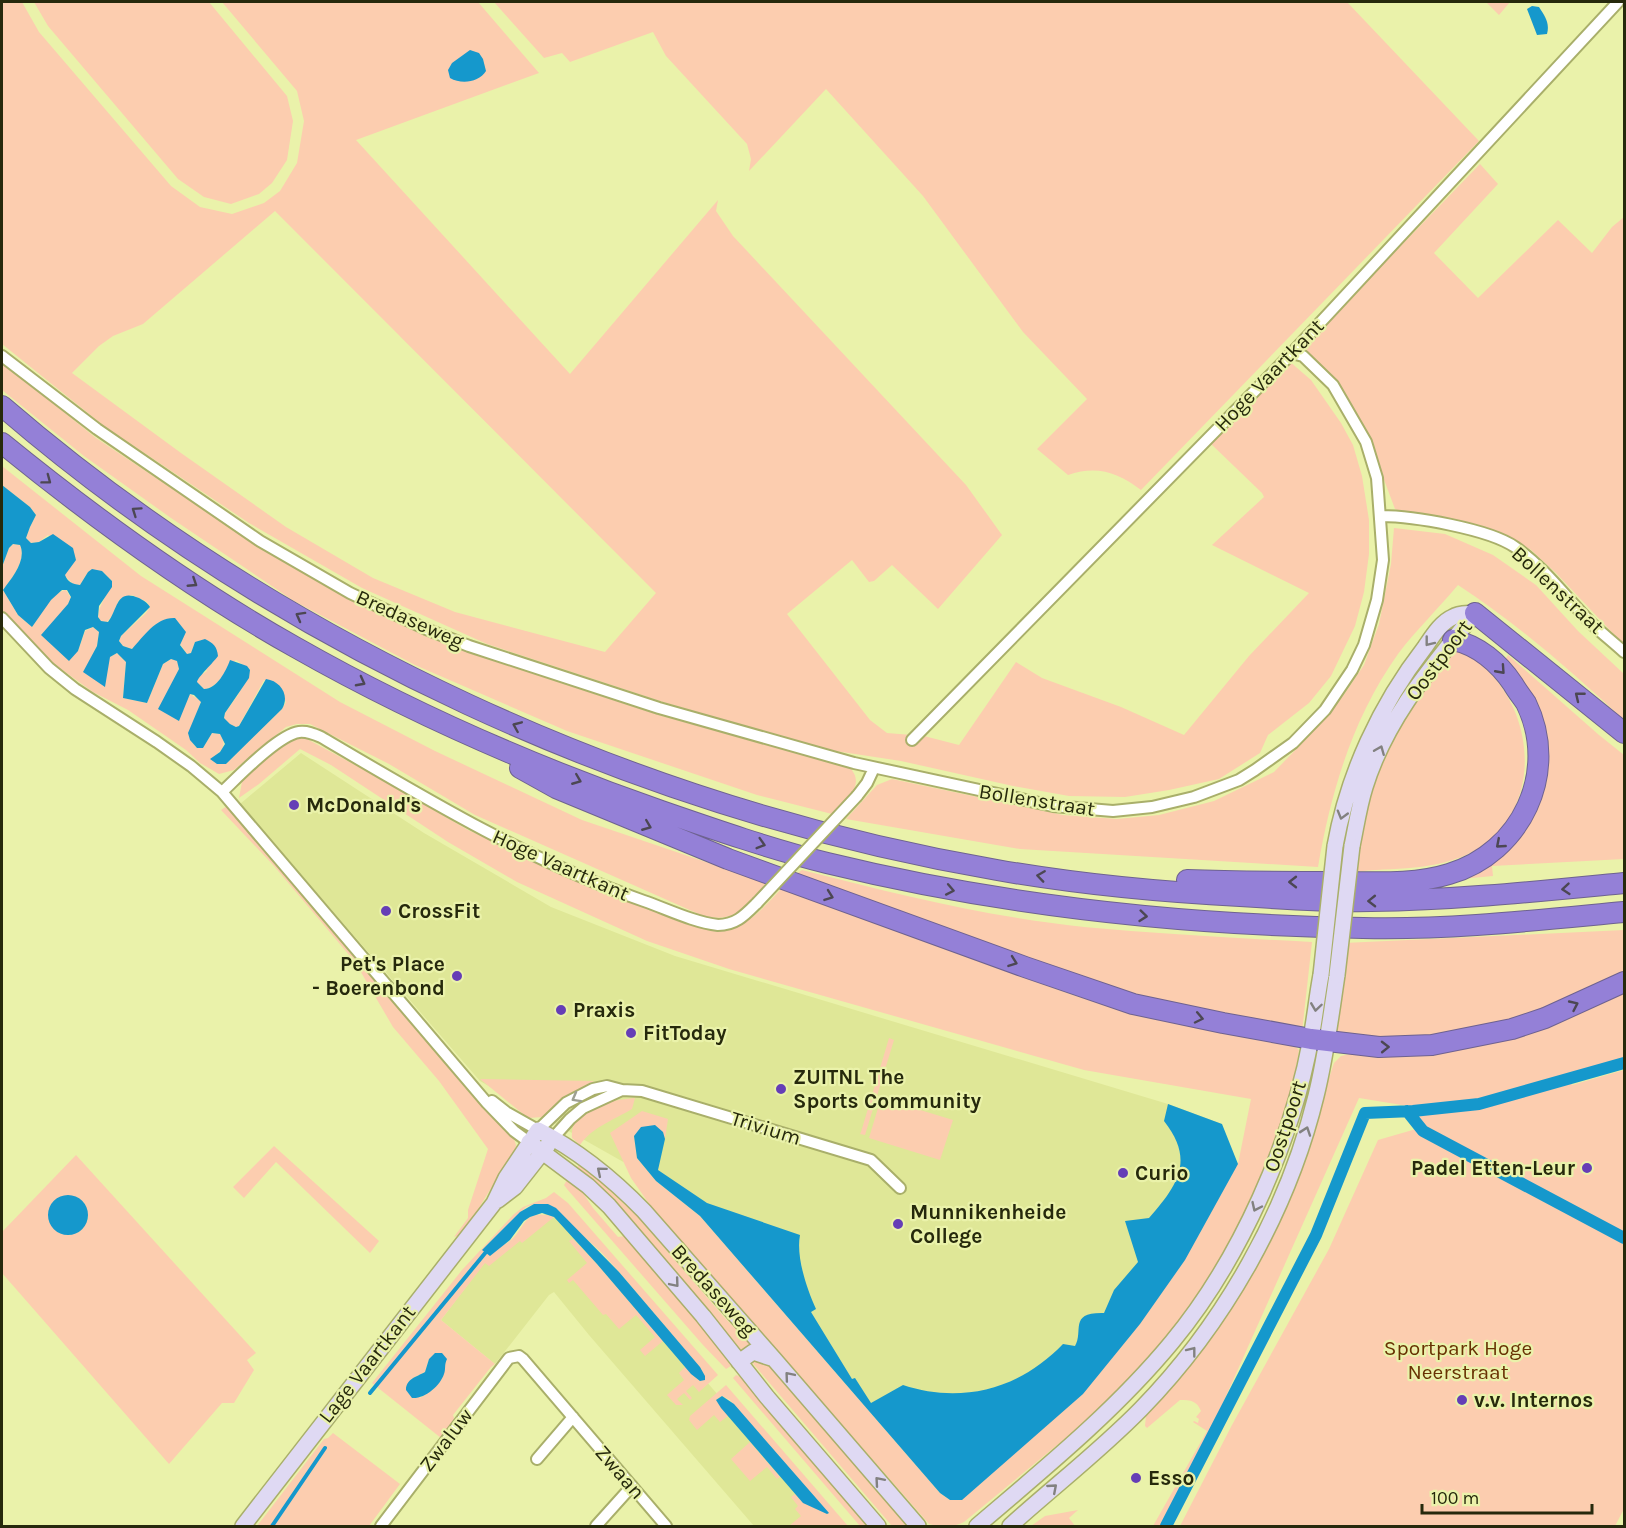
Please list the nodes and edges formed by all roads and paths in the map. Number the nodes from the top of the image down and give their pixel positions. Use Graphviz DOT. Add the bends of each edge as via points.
graph roads {
  1 [pos="1618,2"];
  2 [pos="1292,353"];
  3 [pos="2,356"];
  4 [pos="2,406"];
  5 [pos="2,444"];
  6 [pos="1381,516"];
  7 [pos="1475,613"];
  8 [pos="2,618"];
  9 [pos="1453,640"];
  10 [pos="1624,652"];
  11 [pos="445,724"];
  12 [pos="1624,733"];
  13 [pos="912,740"];
  14 [pos="874,768"];
  15 [pos="222,792"];
  16 [pos="1624,883"];
  17 [pos="1099,884"];
  18 [pos="1624,912"];
  19 [pos="1624,982"];
  20 [pos="1319,1040"];
  21 [pos="622,1090"];
  22 [pos="534,1136"];
  23 [pos="553,1138"];
  24 [pos="543,1151"];
  25 [pos="900,1188"];
  26 [pos="494,1203"];
  27 [pos="514,1356"];
  28 [pos="774,1359"];
  29 [pos="739,1362"];
  30 [pos="573,1417"];
  31 [pos="537,1460"];
  32 [pos="632,1486"];
  33 [pos="918,1526"];
  34 [pos="243,1527"];
  35 [pos="381,1527"];
  36 [pos="596,1527"];
  37 [pos="666,1527"];
  38 [pos="878,1527"];
  39 [pos="977,1527"];
  40 [pos="1010,1527"];
  1 -- 2 [label="street, Hoge Vaartkant"];
  2 -- 6 [label="street, Bollenstraat" via="1303,356 1333,386 1366,442 1377,478"];
  2 -- 13 [label="street, Hoge Vaartkant"];
  3 -- 14 [label="street, Bredaseweg" via="97,429 260,541 350,593 426,629 659,708"];
  17 -- 4 [label="highway, one-way" via="998,871 850,839 700,796 516,726 399,670 240,582 110,493"];
  5 -- 11 [label="highway, one-way" via="144,551 225,604 294,647"];
  6 -- 10 [label="street, Bollenstraat" via="1403,516 1485,533 1513,545"];
  6 -- 14 [label="street, Bollenstraat" via="1383,560 1377,600 1352,670 1325,710 1293,743 1239,780 1152,807 1094,810 1053,806"];
  7 -- 9 [label="main road, Oostpoort"];
  12 -- 7 [label="highway, one-way"];
  7 -- 20 [label="main road, Oostpoort, one-way, bridge" via="1452,617 1438,630 1408,669 1363,752 1335,846 1321,975"];
  8 -- 15 [label="street, Bredaseweg" via="49,668 75,689 157,742"];
  9 -- 17 [label="highway, one-way" via="1467,643 1509,678 1526,704 1536,734 1538,766 1532,797 1512,834 1484,858 1450,874 1425,879 1224,882 1139,878"];
  20 -- 9 [label="main road, Oostpoort, one-way, bridge" via="1338,975 1352,846 1365,787 1384,740 1432,663"];
  11 -- 18 [label="highway, one-way" via="608,793 713,829 825,863 954,891 1080,910 1199,922 1368,929 1509,923"];
  11 -- 20 [label="highway, one-way" via="556,788 739,863 1133,1004"];
  14 -- 15 [label="street, Hoge Vaartkant, bridge" via="857,796 757,903 738,921 718,925 561,869 420,795 321,737 305,732 282,740"];
  15 -- 22 [label="street, Bredaseweg" via="500,1118"];
  16 -- 17 [label="highway, one-way" via="1372,902 1156,891"];
  20 -- 19 [label="highway, one-way" via="1379,1047 1467,1040 1545,1018"];
  20 -- 39 [label="main road, Oostpoort, one-way" via="1262,1192 1239,1242 1210,1289 1173,1341 1122,1398"];
  40 -- 20 [label="main road, Oostpoort, one-way" via="1143,1408 1180,1366 1231,1296 1277,1209 1293,1167 1316,1095"];
  21 -- 22 [label="street, Trivium, one-way" via="607,1086 579,1095"];
  21 -- 23 [label="street" via="583,1108"];
  21 -- 25 [label="street, Trivium" via="642,1091 871,1160"];
  22 -- 23 [label="main road, Bredaseweg"];
  22 -- 24 [label="main road, Bredaseweg"];
  22 -- 26 [label="main road, Lage Vaartkant"];
  23 -- 24 [label="main road, Lage Vaartkant"];
  28 -- 23 [label="main road, Bredaseweg, one-way" via="622,1189 588,1160"];
  24 -- 26 [label="main road, Lage Vaartkant" via="514,1187"];
  24 -- 29 [label="main road, Bredaseweg, one-way" via="609,1206"];
  26 -- 34 [label="main road, Lage Vaartkant"];
  27 -- 30 [label="street, Zwaan" via="524,1359"];
  27 -- 35 [label="street, Zwaluw"];
  28 -- 29 [label="main road" via="753,1353"];
  33 -- 28 [label="main road, Bredaseweg, one-way"];
  29 -- 38 [label="main road, Bredaseweg"];
  30 -- 31 [label="street"];
  30 -- 32 [label="street, Zwaan"];
  32 -- 36 [label="street"];
  32 -- 37 [label="street, Zwaan"];
}
